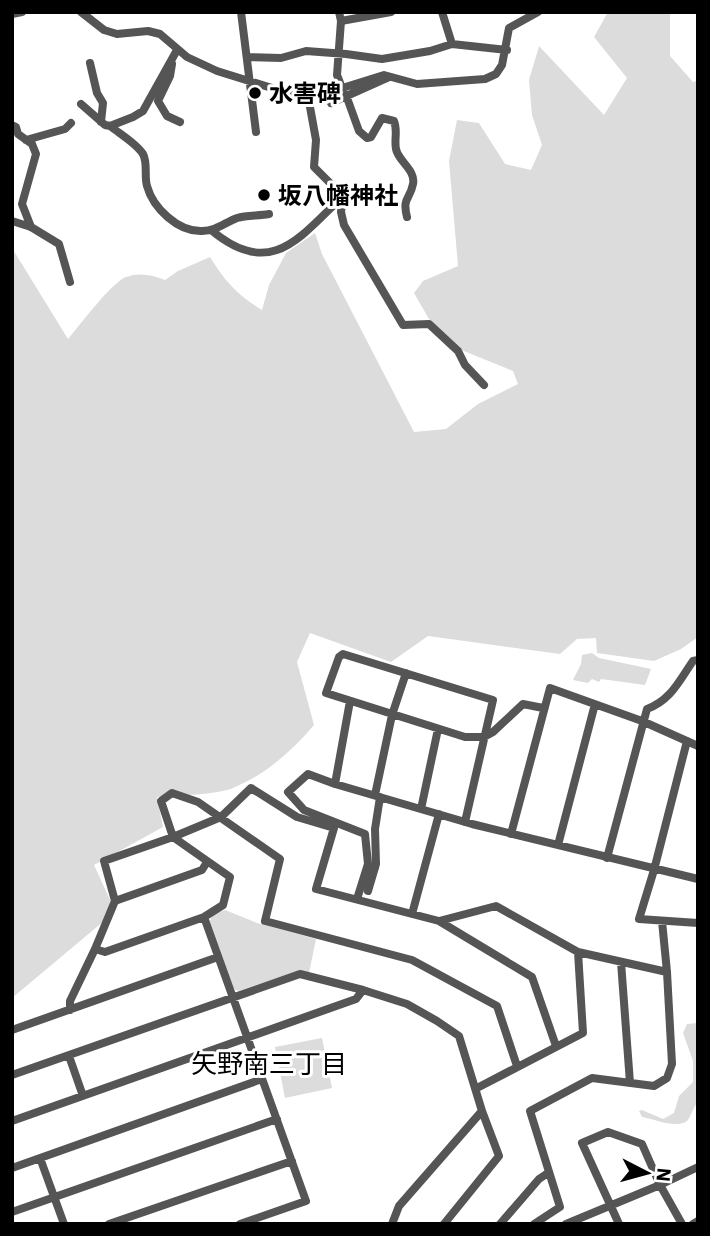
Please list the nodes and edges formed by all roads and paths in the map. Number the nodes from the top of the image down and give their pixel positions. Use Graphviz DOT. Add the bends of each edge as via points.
graph roads {
  1 [pos="22,12"];
  2 [pos="80,12"];
  3 [pos="241,12"];
  4 [pos="391,12"];
  5 [pos="442,12"];
  6 [pos="536,13"];
  7 [pos="12,14"];
  8 [pos="340,16"];
  9 [pos="452,44"];
  10 [pos="507,50"];
  11 [pos="340,53"];
  12 [pos="175,54"];
  13 [pos="247,57"];
  14 [pos="90,63"];
  15 [pos="250,82"];
  16 [pos="344,91"];
  17 [pos="308,96"];
  18 [pos="331,103"];
  19 [pos="81,104"];
  20 [pos="180,122"];
  21 [pos="71,123"];
  22 [pos="105,124"];
  23 [pos="12,125"];
  24 [pos="256,132"];
  25 [pos="26,139"];
  26 [pos="343,196"];
  27 [pos="269,214"];
  28 [pos="407,217"];
  29 [pos="12,221"];
  30 [pos="31,227"];
  31 [pos="211,230"];
  32 [pos="70,282"];
  33 [pos="484,385"];
  34 [pos="698,660"];
  35 [pos="405,673"];
  36 [pos="350,701"];
  37 [pos="595,704"];
  38 [pos="543,708"];
  39 [pos="392,715"];
  40 [pos="642,721"];
  41 [pos="438,729"];
  42 [pos="484,737"];
  43 [pos="687,741"];
  44 [pos="698,746"];
  45 [pos="335,784"];
  46 [pos="377,796"];
  47 [pos="422,809"];
  48 [pos="439,814"];
  49 [pos="221,817"];
  50 [pos="465,822"];
  51 [pos="511,834"];
  52 [pos="173,837"];
  53 [pos="558,845"];
  54 [pos="607,858"];
  55 [pos="208,862"];
  56 [pos="654,870"];
  57 [pos="698,878"];
  58 [pos="368,891"];
  59 [pos="357,899"];
  60 [pos="116,901"];
  61 [pos="412,914"];
  62 [pos="204,917"];
  63 [pos="439,921"];
  64 [pos="662,921"];
  65 [pos="698,923"];
  66 [pos="96,949"];
  67 [pos="578,951"];
  68 [pos="218,957"];
  69 [pos="621,962"];
  70 [pos="667,972"];
  71 [pos="363,990"];
  72 [pos="233,997"];
  73 [pos="70,1010"];
  74 [pos="12,1030"];
  75 [pos="248,1038"];
  76 [pos="556,1046"];
  77 [pos="69,1056"];
  78 [pos="517,1066"];
  79 [pos="12,1075"];
  80 [pos="262,1079"];
  81 [pos="630,1083"];
  82 [pos="477,1088"];
  83 [pos="83,1096"];
  84 [pos="482,1111"];
  85 [pos="277,1119"];
  86 [pos="12,1121"];
  87 [pos="40,1158"];
  88 [pos="292,1160"];
  89 [pos="698,1167"];
  90 [pos="12,1168"];
  91 [pos="548,1173"];
  92 [pos="660,1185"];
  93 [pos="55,1197"];
  94 [pos="611,1204"];
  95 [pos="12,1212"];
  96 [pos="698,1221"];
  97 [pos="64,1224"];
  98 [pos="109,1224"];
  99 [pos="240,1224"];
  100 [pos="392,1224"];
  101 [pos="444,1224"];
  102 [pos="500,1224"];
  103 [pos="534,1224"];
  104 [pos="567,1224"];
  105 [pos="619,1224"];
  106 [pos="682,1224"];
  107 [pos="693,1224"];
  1 -- 7 [label="street"];
  2 -- 12 [label="street" via="117,34 160,34 168,38"];
  3 -- 13 [label="street"];
  4 -- 8 [label="street"];
  5 -- 9 [label="street"];
  6 -- 10 [label="street" via="509,28"];
  8 -- 11 [label="street"];
  9 -- 10 [label="street"];
  9 -- 11 [label="street" via="382,59"];
  10 -- 16 [label="street" via="496,74 485,79 417,84 392,75 374,76"];
  11 -- 13 [label="street"];
  11 -- 16 [label="street" via="337,75"];
  12 -- 15 [label="street"];
  12 -- 20 [label="street" via="158,101 167,116"];
  12 -- 22 [label="street" via="144,111"];
  13 -- 15 [label="street"];
  14 -- 22 [label="street"];
  15 -- 17 [label="street"];
  15 -- 24 [label="street"];
  16 -- 17 [label="street"];
  16 -- 18 [label="street"];
  16 -- 28 [label="street" via="359,131 367,138 382,118 394,121 396,150 413,184 404,205"];
  17 -- 26 [label="street" via="316,140 314,167"];
  19 -- 22 [label="street"];
  21 -- 25 [label="street" via="65,129"];
  22 -- 31 [label="street" via="142,152 146,184 162,212 187,229"];
  23 -- 25 [label="street"];
  25 -- 30 [label="street" via="36,154 22,204"];
  26 -- 31 [label="street" via="277,251 240,250"];
  26 -- 33 [label="street" via="344,225 403,325 429,324"];
  27 -- 31 [label="street" via="234,219"];
  29 -- 30 [label="street"];
  30 -- 32 [label="street" via="58,244"];
  34 -- 40 [label="street" via="692,660 671,694 647,709"];
  35 -- 36 [label="street" via="342,654 326,693"];
  35 -- 39 [label="street"];
  35 -- 42 [label="street" via="493,700"];
  36 -- 39 [label="street"];
  36 -- 45 [label="street"];
  37 -- 38 [label="street" via="550,688"];
  37 -- 40 [label="street"];
  37 -- 53 [label="street"];
  38 -- 42 [label="street" via="523,704"];
  38 -- 51 [label="street"];
  39 -- 41 [label="street"];
  39 -- 46 [label="street"];
  40 -- 43 [label="street"];
  40 -- 54 [label="street"];
  41 -- 42 [label="street"];
  41 -- 47 [label="street"];
  42 -- 50 [label="street"];
  43 -- 44 [label="street"];
  43 -- 56 [label="street"];
  45 -- 46 [label="street"];
  45 -- 59 [label="street" via="308,774 288,792 304,810 365,834 368,864"];
  46 -- 47 [label="street"];
  46 -- 58 [label="street" via="376,864"];
  47 -- 48 [label="street"];
  48 -- 50 [label="street"];
  48 -- 61 [label="street"];
  49 -- 52 [label="street"];
  49 -- 52 [label="street" via="172,793 161,801"];
  49 -- 59 [label="street" via="251,788 297,817 334,828 316,888"];
  49 -- 78 [label="street" via="280,859 265,921 412,960 496,1006"];
  50 -- 51 [label="street"];
  51 -- 53 [label="street"];
  52 -- 55 [label="street"];
  52 -- 60 [label="street" via="104,861"];
  53 -- 54 [label="street"];
  54 -- 56 [label="street"];
  55 -- 60 [label="street" via="202,870"];
  55 -- 62 [label="street" via="230,877 223,905"];
  56 -- 57 [label="street"];
  56 -- 64 [label="street" via="639,919"];
  59 -- 61 [label="street"];
  60 -- 66 [label="street"];
  61 -- 63 [label="street"];
  62 -- 66 [label="street" via="105,952"];
  62 -- 68 [label="street"];
  63 -- 67 [label="street" via="496,906"];
  63 -- 76 [label="street" via="532,976"];
  64 -- 65 [label="street"];
  64 -- 70 [label="street"];
  66 -- 73 [label="street" via="70,1001"];
  67 -- 69 [label="street"];
  67 -- 76 [label="street" via="583,1033"];
  68 -- 72 [label="street"];
  68 -- 73 [label="street"];
  69 -- 70 [label="street"];
  69 -- 81 [label="street"];
  70 -- 81 [label="street" via="672,1065 667,1078 654,1086"];
  71 -- 72 [label="street" via="300,974"];
  71 -- 75 [label="street" via="356,999"];
  71 -- 82 [label="street" via="407,1004 459,1036"];
  72 -- 75 [label="street"];
  72 -- 77 [label="street"];
  73 -- 74 [label="street"];
  75 -- 80 [label="street"];
  75 -- 83 [label="street"];
  76 -- 78 [label="street"];
  77 -- 79 [label="street"];
  77 -- 83 [label="street"];
  78 -- 82 [label="street"];
  80 -- 85 [label="street"];
  80 -- 87 [label="street"];
  81 -- 91 [label="street" via="592,1078 530,1111"];
  82 -- 84 [label="street"];
  83 -- 86 [label="street"];
  84 -- 100 [label="street" via="400,1206"];
  84 -- 101 [label="street" via="499,1156"];
  85 -- 88 [label="street"];
  85 -- 93 [label="street"];
  87 -- 90 [label="street"];
  87 -- 93 [label="street"];
  88 -- 98 [label="street"];
  88 -- 99 [label="street" via="306,1201"];
  89 -- 92 [label="street"];
  91 -- 102 [label="street"];
  91 -- 103 [label="street" via="560,1207"];
  92 -- 94 [label="street"];
  92 -- 94 [label="street" via="642,1144 608,1132 582,1143"];
  92 -- 106 [label="street"];
  93 -- 95 [label="street"];
  93 -- 97 [label="street"];
  94 -- 104 [label="street"];
  94 -- 105 [label="street"];
  96 -- 107 [label="street"];
}
